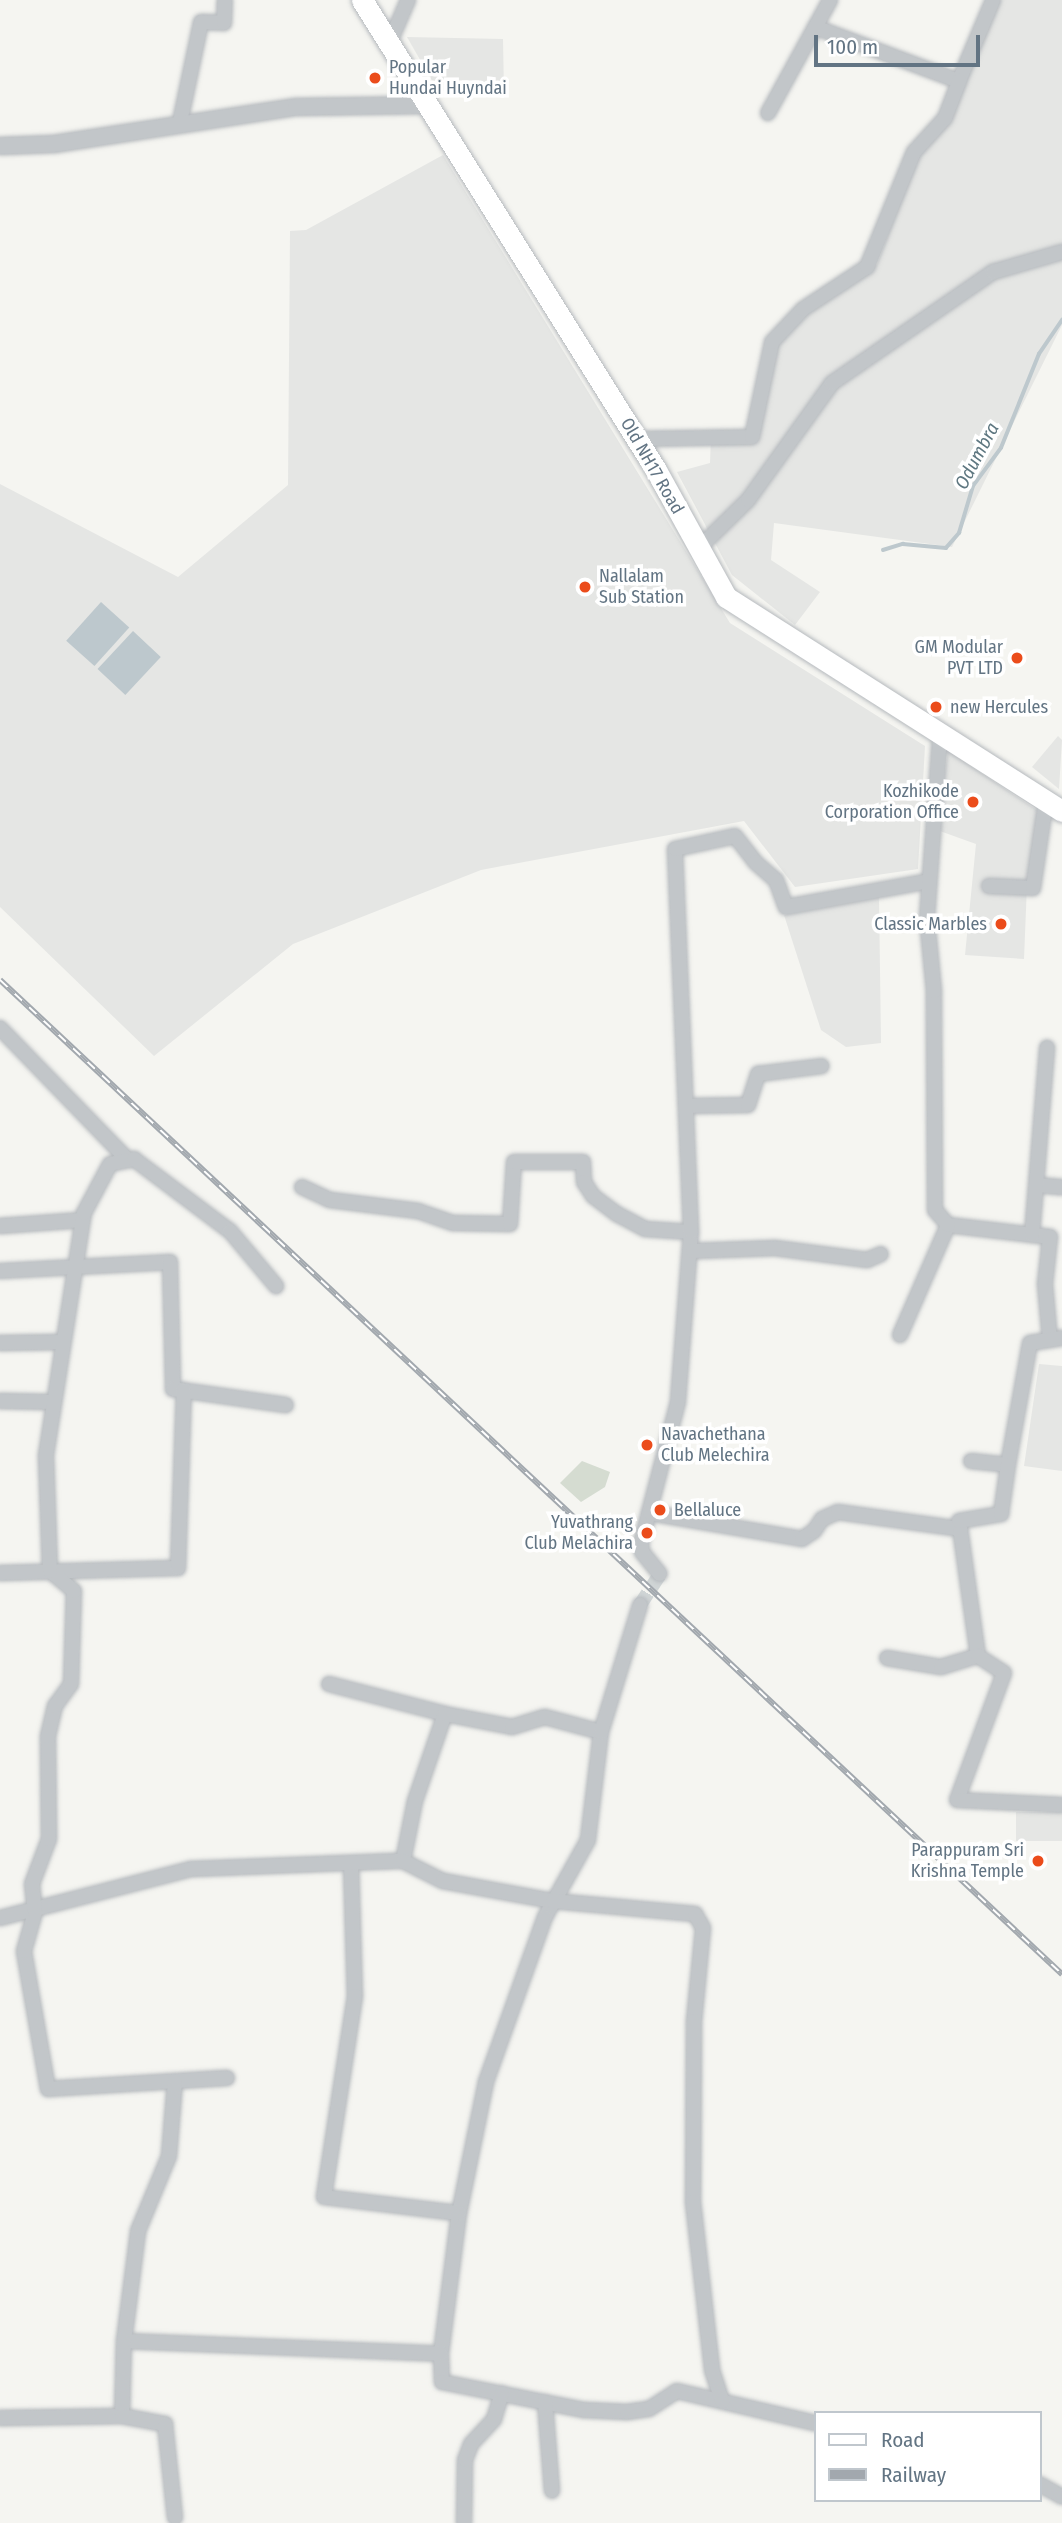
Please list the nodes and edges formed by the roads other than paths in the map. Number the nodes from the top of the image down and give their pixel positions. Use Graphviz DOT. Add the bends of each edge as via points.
graph roads {
  1 [pos="225,0"];
  2 [pos="362,0"];
  3 [pos="408,0"];
  4 [pos="830,0"];
  5 [pos="993,0"];
  6 [pos="816,27"];
  7 [pos="389,44"];
  8 [pos="959,80"];
  9 [pos="427,105"];
  10 [pos="768,113"];
  11 [pos="180,122"];
  12 [pos="0,146"];
  13 [pos="1062,252"];
  14 [pos="637,439"];
  15 [pos="699,548"];
  16 [pos="940,737"];
  17 [pos="1054,806"];
  18 [pos="929,881"];
  19 [pos="989,886"];
  20 [pos="0,1028"];
  21 [pos="1048,1048"];
  22 [pos="822,1066"];
  23 [pos="688,1106"];
  24 [pos="128,1160"];
  25 [pos="1037,1185"];
  26 [pos="302,1187"];
  27 [pos="1062,1187"];
  28 [pos="83,1220"];
  29 [pos="948,1225"];
  30 [pos="0,1226"];
  31 [pos="691,1232"];
  32 [pos="1032,1235"];
  33 [pos="693,1251"];
  34 [pos="881,1254"];
  35 [pos="76,1266"];
  36 [pos="0,1271"];
  37 [pos="276,1286"];
  38 [pos="900,1335"];
  39 [pos="1056,1339"];
  40 [pos="62,1342"];
  41 [pos="0,1343"];
  42 [pos="184,1390"];
  43 [pos="0,1401"];
  44 [pos="50,1402"];
  45 [pos="286,1405"];
  46 [pos="971,1461"];
  47 [pos="1008,1465"];
  48 [pos="650,1513"];
  49 [pos="960,1529"];
  50 [pos="50,1571"];
  51 [pos="0,1573"];
  52 [pos="660,1574"];
  53 [pos="640,1605"];
  54 [pos="978,1656"];
  55 [pos="887,1658"];
  56 [pos="329,1684"];
  57 [pos="445,1714"];
  58 [pos="601,1732"];
  59 [pos="1062,1805"];
  60 [pos="403,1861"];
  61 [pos="351,1864"];
  62 [pos="554,1901"];
  63 [pos="35,1912"];
  64 [pos="0,1918"];
  65 [pos="227,2078"];
  66 [pos="175,2081"];
  67 [pos="459,2213"];
  68 [pos="124,2341"];
  69 [pos="441,2354"];
  70 [pos="502,2393"];
  71 [pos="722,2401"];
  72 [pos="545,2402"];
  73 [pos="122,2416"];
  74 [pos="0,2418"];
  75 [pos="814,2423"];
  76 [pos="1041,2485"];
  77 [pos="552,2491"];
  78 [pos="1062,2497"];
  79 [pos="175,2517"];
  80 [pos="464,2523"];
  1 -- 11 [label="street" via="224,23 201,22"];
  2 -- 7 [label="main road, Old NH17 Road"];
  3 -- 7 [label="street"];
  4 -- 6 [label="street"];
  5 -- 8 [label="street"];
  6 -- 8 [label="street"];
  6 -- 10 [label="street"];
  7 -- 9 [label="main road, Old NH17 Road"];
  8 -- 14 [label="street" via="945,118 915,152 867,267 803,309 772,342 752,437"];
  9 -- 11 [label="street" via="296,107"];
  9 -- 14 [label="main road, Old NH17 Road"];
  11 -- 12 [label="street" via="54,144"];
  13 -- 15 [label="street" via="993,272 832,383 748,500"];
  14 -- 15 [label="main road, Old NH17 Road"];
  15 -- 16 [label="main road, Old NH17 Road" via="726,597"];
  16 -- 17 [label="main road, Old NH17 Road"];
  16 -- 18 [label="street"];
  17 -- 19 [label="street" via="1033,888"];
  18 -- 23 [label="street" via="786,907 776,880 735,836 675,849"];
  18 -- 29 [label="street" via="935,1210"];
  20 -- 24 [label="street"];
  21 -- 25 [label="street"];
  22 -- 23 [label="street" via="758,1074 748,1105"];
  23 -- 31 [label="street"];
  24 -- 28 [label="street" via="110,1164"];
  24 -- 37 [label="street" via="134,1159 230,1231"];
  25 -- 27 [label="street"];
  25 -- 32 [label="street"];
  26 -- 31 [label="street" via="330,1200 418,1211 453,1223 510,1224 514,1163 583,1162 584,1182 593,1196 617,1214 645,1229"];
  28 -- 30 [label="street"];
  28 -- 35 [label="street"];
  29 -- 32 [label="street"];
  29 -- 38 [label="street"];
  31 -- 33 [label="street"];
  32 -- 39 [label="street" via="1050,1237 1045,1284"];
  33 -- 34 [label="street" via="775,1248 867,1260"];
  33 -- 48 [label="street" via="676,1416"];
  35 -- 36 [label="street"];
  35 -- 40 [label="street"];
  35 -- 42 [label="street" via="170,1262 173,1389"];
  39 -- 47 [label="street" via="1030,1343"];
  40 -- 41 [label="street"];
  40 -- 44 [label="street"];
  42 -- 45 [label="street"];
  42 -- 50 [label="street" via="178,1568"];
  43 -- 44 [label="street"];
  44 -- 50 [label="street" via="46,1455"];
  46 -- 47 [label="street"];
  47 -- 49 [label="street" via="1001,1514 959,1521"];
  48 -- 49 [label="street" via="802,1539 822,1518 838,1512"];
  48 -- 52 [label="street" via="642,1552"];
  49 -- 54 [label="street"];
  50 -- 51 [label="street"];
  50 -- 63 [label="street" via="74,1591 71,1684 55,1706 48,1736 49,1839 32,1884"];
  53 -- 58 [label="street"];
  54 -- 55 [label="street" via="941,1667"];
  54 -- 59 [label="street" via="1004,1673 957,1800"];
  56 -- 57 [label="street"];
  57 -- 58 [label="street" via="512,1727 545,1717"];
  57 -- 60 [label="street" via="415,1801"];
  58 -- 62 [label="street" via="588,1840"];
  60 -- 61 [label="street"];
  60 -- 62 [label="street" via="443,1881"];
  61 -- 63 [label="street" via="191,1869"];
  61 -- 67 [label="street" via="355,1996 324,2197"];
  62 -- 67 [label="street" via="486,2082"];
  62 -- 71 [label="street" via="695,1914 703,1928 694,2021 694,2202 712,2370"];
  63 -- 64 [label="street"];
  63 -- 66 [label="street" via="24,1951 48,2089"];
  65 -- 66 [label="street"];
  66 -- 68 [label="street" via="169,2156 138,2231"];
  67 -- 69 [label="street"];
  68 -- 69 [label="street"];
  68 -- 73 [label="street"];
  69 -- 70 [label="street" via="442,2382"];
  70 -- 72 [label="street"];
  70 -- 80 [label="street" via="494,2419 471,2444 466,2460"];
  71 -- 72 [label="street" via="677,2390 649,2409 627,2413"];
  71 -- 75 [label="street"];
  72 -- 77 [label="street"];
  73 -- 74 [label="street"];
  73 -- 79 [label="street" via="165,2424"];
  76 -- 78 [label="street"];
}
